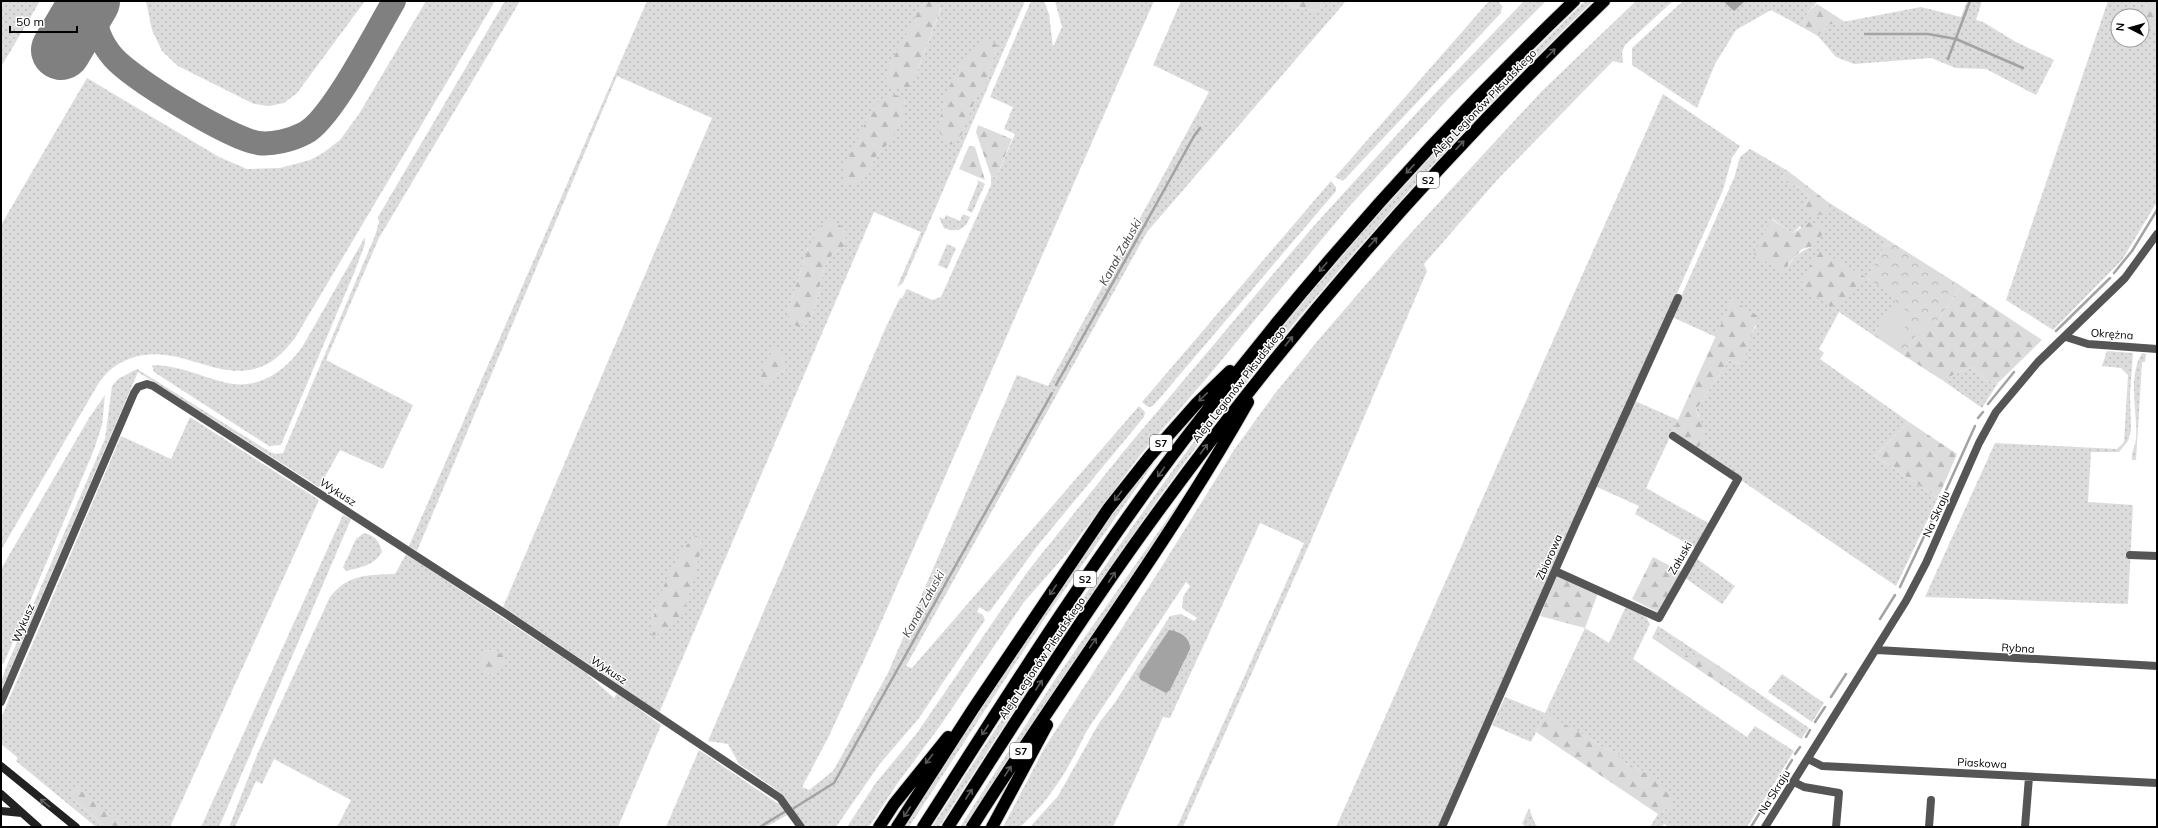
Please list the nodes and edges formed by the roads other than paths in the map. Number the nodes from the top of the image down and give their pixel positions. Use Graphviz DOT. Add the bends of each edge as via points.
graph roads {
  1 [pos="1574,1"];
  2 [pos="1604,1"];
  3 [pos="2157,234"];
  4 [pos="1678,298"];
  5 [pos="2066,338"];
  6 [pos="1261,341"];
  7 [pos="2157,349"];
  8 [pos="1265,372"];
  9 [pos="1673,436"];
  10 [pos="2130,554"];
  11 [pos="2157,556"];
  12 [pos="1555,571"];
  13 [pos="1877,650"];
  14 [pos="2157,666"];
  15 [pos="1071,675"];
  16 [pos="1,702"];
  17 [pos="973,709"];
  18 [pos="1808,759"];
  19 [pos="1,766"];
  20 [pos="2029,777"];
  21 [pos="1794,782"];
  22 [pos="2157,783"];
  23 [pos="1,794"];
  24 [pos="1931,800"];
  25 [pos="1,811"];
  26 [pos="22,814"];
  27 [pos="38,827"];
  28 [pos="76,827"];
  29 [pos="801,827"];
  30 [pos="879,827"];
  31 [pos="897,827"];
  32 [pos="923,827"];
  33 [pos="948,827"];
  34 [pos="972,827"];
  35 [pos="992,827"];
  36 [pos="1442,827"];
  37 [pos="1765,827"];
  38 [pos="1836,827"];
  39 [pos="1929,827"];
  40 [pos="2025,827"];
  1 -- 6 [label="highway, Aleja Legionów Piłsudskiego / S2, one-way" via="1470,105 1366,216"];
  8 -- 2 [label="highway, Aleja Legionów Piłsudskiego / S2, one-way" via="1354,263 1435,172 1488,115"];
  3 -- 5 [label="street, Na Skraju" via="2124,278"];
  4 -- 12 [label="street, Zbiorowa"];
  5 -- 7 [label="street, Okrężna" via="2088,344"];
  5 -- 13 [label="street, Na Skraju" via="2038,362 1993,417 1923,570"];
  6 -- 17 [label="highway, S7, one-way" via="1197,403 1129,481"];
  6 -- 32 [label="highway, Aleja Legionów Piłsudskiego / S2, one-way" via="1182,442 1098,561"];
  15 -- 8 [label="highway, S7, one-way" via="1192,498"];
  33 -- 8 [label="highway, Aleja Legionów Piłsudskiego / S2, one-way" via="1052,665 1115,573 1196,459"];
  9 -- 12 [label="street, Załuski" via="1738,479 1659,618"];
  10 -- 11 [label="street"];
  12 -- 36 [label="street, Zbiorowa"];
  13 -- 14 [label="street, Rybna"];
  13 -- 18 [label="street, Na Skraju"];
  34 -- 15 [label="highway, S7, one-way"];
  15 -- 35 [label="highway"];
  16 -- 29 [label="street, Wykusz" via="134,393 138,387 147,384 179,402 484,599 780,798"];
  17 -- 30 [label="highway, one-way" via="934,752"];
  17 -- 31 [label="highway, S7, one-way"];
  18 -- 20 [label="street, Piaskowa" via="1822,766"];
  18 -- 21 [label="street, Na Skraju"];
  28 -- 19 [label="main road, one-way"];
  20 -- 22 [label="street, Piaskowa"];
  20 -- 40 [label="street"];
  21 -- 37 [label="street, Na Skraju"];
  21 -- 38 [label="street" via="1804,787 1839,793"];
  23 -- 26 [label="main road"];
  24 -- 39 [label="street"];
  25 -- 26 [label="main road"];
  26 -- 27 [label="main road"];
}
